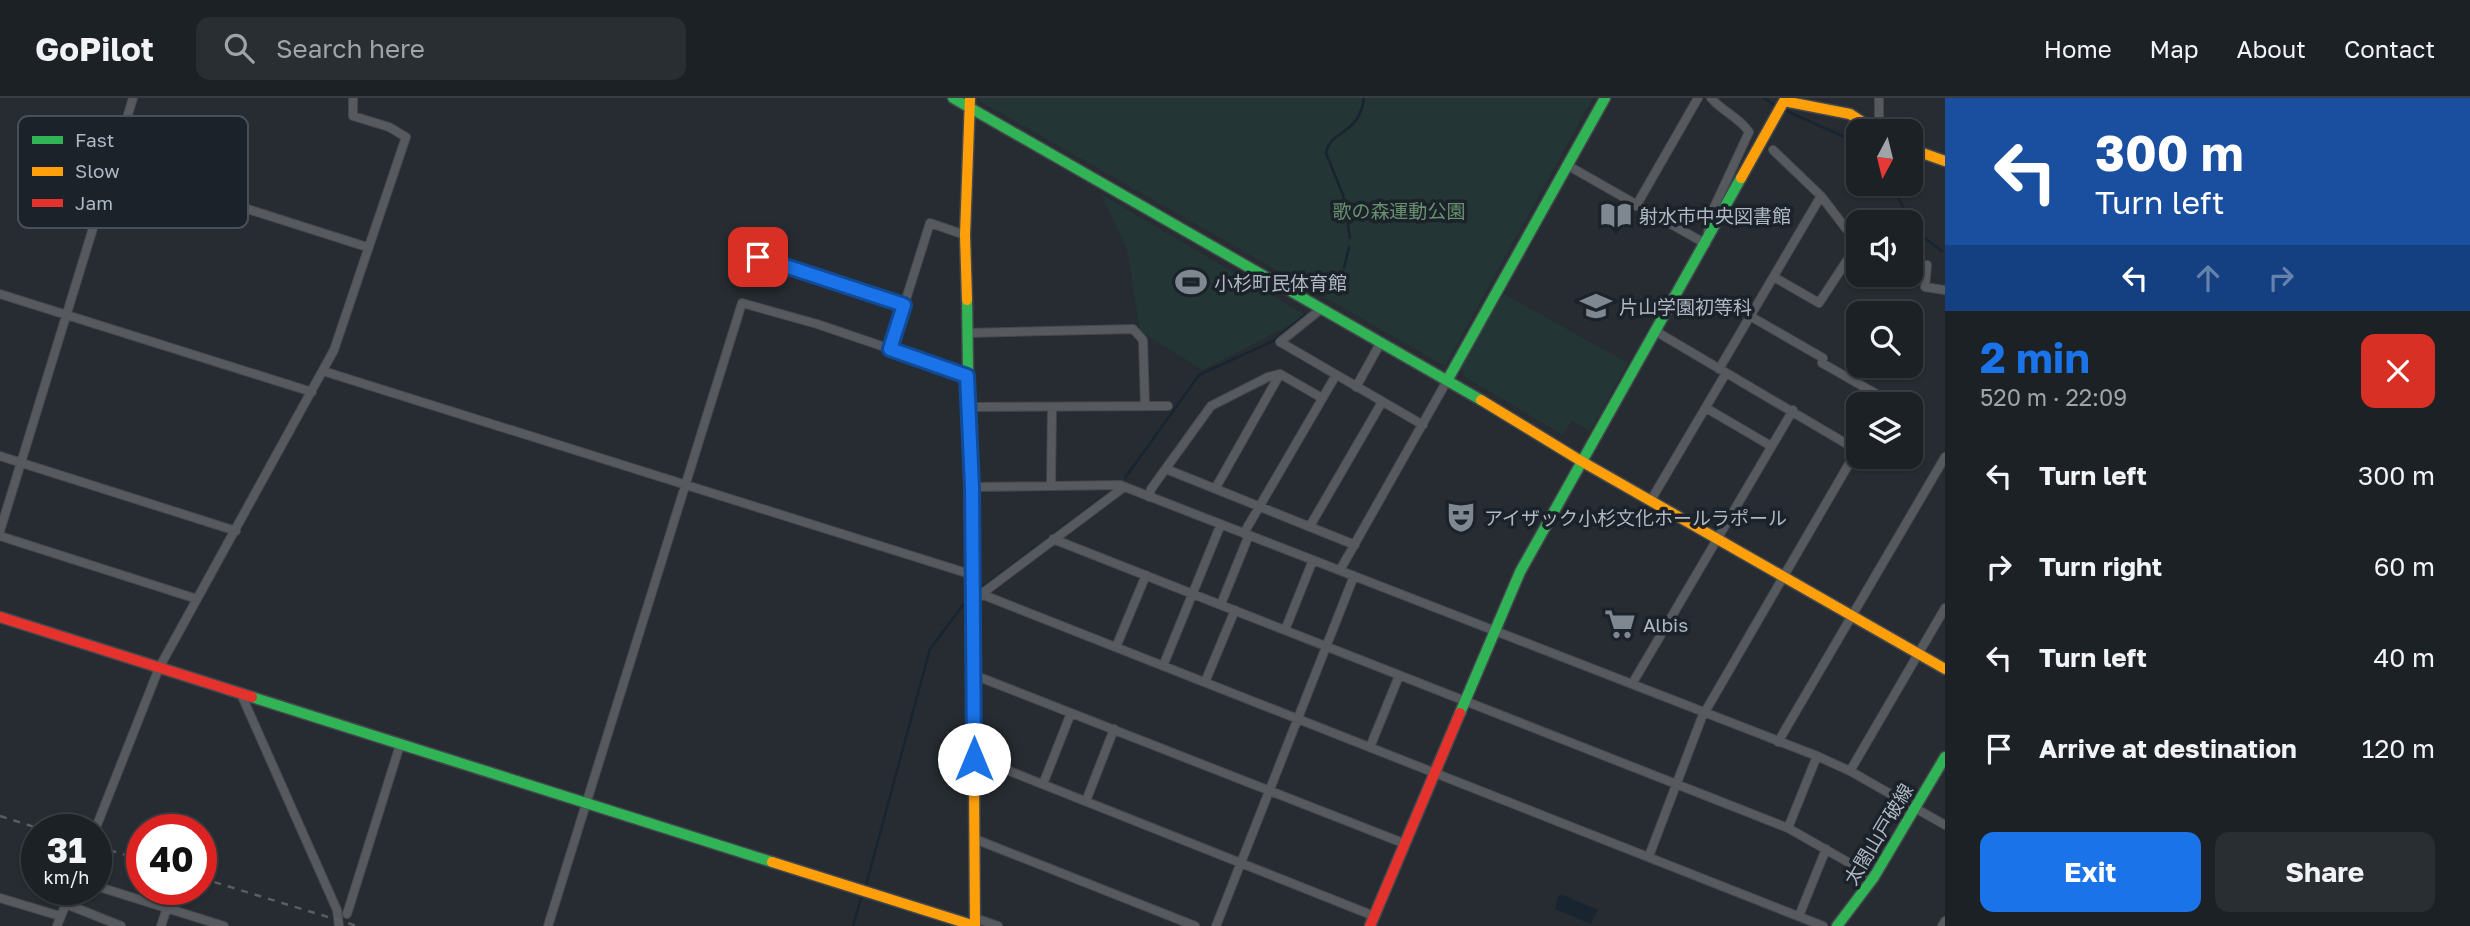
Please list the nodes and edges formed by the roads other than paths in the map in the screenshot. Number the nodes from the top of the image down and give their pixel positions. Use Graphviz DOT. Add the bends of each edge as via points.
graph roads {
  1 [pos="133,98"];
  2 [pos="353,98"];
  3 [pos="953,98"];
  4 [pos="1605,98"];
  5 [pos="1698,98"];
  6 [pos="1711,98"];
  7 [pos="1879,98"];
  8 [pos="970,103"];
  9 [pos="1782,104"];
  10 [pos="127,116"];
  11 [pos="1858,119"];
  12 [pos="1878,119"];
  13 [pos="1773,150"];
  14 [pos="1923,153"];
  15 [pos="1945,161"];
  16 [pos="1567,165"];
  17 [pos="1821,196"];
  18 [pos="1636,205"];
  19 [pos="248,209"];
  20 [pos="93,228"];
  21 [pos="965,235"];
  22 [pos="1706,241"];
  23 [pos="367,247"];
  24 [pos="758,257"];
  25 [pos="1927,265"];
  26 [pos="1773,277"];
  27 [pos="1945,290"];
  28 [pos="0,294"];
  29 [pos="904,305"];
  30 [pos="1321,309"];
  31 [pos="67,315"];
  32 [pos="1750,316"];
  33 [pos="1657,331"];
  34 [pos="967,333"];
  35 [pos="1381,342"];
  36 [pos="890,349"];
  37 [pos="323,371"];
  38 [pos="1723,371"];
  39 [pos="1280,374"];
  40 [pos="1336,375"];
  41 [pos="967,376"];
  42 [pos="1448,379"];
  43 [pos="1356,387"];
  44 [pos="312,392"];
  45 [pos="1874,392"];
  46 [pos="1322,398"];
  47 [pos="1382,402"];
  48 [pos="1145,406"];
  49 [pos="1167,406"];
  50 [pos="969,407"];
  51 [pos="1052,407"];
  52 [pos="1706,408"];
  53 [pos="1793,410"];
  54 [pos="1423,425"];
  55 [pos="1771,446"];
  56 [pos="0,456"];
  57 [pos="1945,457"];
  58 [pos="1581,461"];
  59 [pos="21,463"];
  60 [pos="1166,469"];
  61 [pos="686,484"];
  62 [pos="1051,485"];
  63 [pos="972,487"];
  64 [pos="1124,487"];
  65 [pos="1215,489"];
  66 [pos="1149,497"];
  67 [pos="1651,500"];
  68 [pos="1260,506"];
  69 [pos="1221,524"];
  70 [pos="1310,526"];
  71 [pos="0,531"];
  72 [pos="236,531"];
  73 [pos="1247,534"];
  74 [pos="0,537"];
  75 [pos="1719,538"];
  76 [pos="1053,539"];
  77 [pos="1355,545"];
  78 [pos="1313,560"];
  79 [pos="1340,570"];
  80 [pos="973,575"];
  81 [pos="1146,575"];
  82 [pos="1354,576"];
  83 [pos="1785,576"];
  84 [pos="1193,594"];
  85 [pos="976,595"];
  86 [pos="197,600"];
  87 [pos="1221,604"];
  88 [pos="1945,608"];
  89 [pos="1234,610"];
  90 [pos="1852,615"];
  91 [pos="0,617"];
  92 [pos="1285,629"];
  93 [pos="1494,631"];
  94 [pos="1326,646"];
  95 [pos="1116,647"];
  96 [pos="1918,654"];
  97 [pos="1163,666"];
  98 [pos="159,668"];
  99 [pos="1945,669"];
  100 [pos="974,674"];
  101 [pos="1399,676"];
  102 [pos="1205,682"];
  103 [pos="1632,684"];
  104 [pos="241,694"];
  105 [pos="1463,700"];
  106 [pos="1071,713"];
  107 [pos="1706,713"];
  108 [pos="1298,719"];
  109 [pos="1114,729"];
  110 [pos="1778,742"];
  111 [pos="400,745"];
  112 [pos="1370,747"];
  113 [pos="1817,756"];
  114 [pos="974,757"];
  115 [pos="1945,757"];
  116 [pos="1850,771"];
  117 [pos="1433,772"];
  118 [pos="1043,783"];
  119 [pos="1676,785"];
  120 [pos="1270,790"];
  121 [pos="1086,800"];
  122 [pos="587,804"];
  123 [pos="1915,808"];
  124 [pos="101,814"];
  125 [pos="1945,825"];
  126 [pos="1788,828"];
  127 [pos="975,839"];
  128 [pos="1403,843"];
  129 [pos="1826,849"];
  130 [pos="1648,856"];
  131 [pos="1241,861"];
  132 [pos="1874,877"];
  133 [pos="112,891"];
  134 [pos="0,898"];
  135 [pos="66,905"];
  136 [pos="68,905"];
  137 [pos="167,908"];
  138 [pos="347,914"];
  139 [pos="60,916"];
  140 [pos="1799,916"];
  141 [pos="975,918"];
  142 [pos="1372,921"];
  143 [pos="1945,921"];
  144 [pos="57,926"];
  145 [pos="121,926"];
  146 [pos="161,926"];
  147 [pos="223,926"];
  148 [pos="339,926"];
  149 [pos="548,926"];
  150 [pos="998,926"];
  151 [pos="1195,926"];
  152 [pos="1216,926"];
  153 [pos="1823,926"];
  154 [pos="1837,926"];
  155 [pos="1942,926"];
  1 -- 10 [label="street"];
  2 -- 23 [label="street" via="353,116 405,136"];
  3 -- 8 [label="street"];
  4 -- 16 [label="street"];
  5 -- 18 [label="street"];
  6 -- 22 [label="street" via="1741,120 1749,132 1710,216"];
  7 -- 12 [label="street"];
  8 -- 21 [label="street"];
  8 -- 30 [label="street"];
  9 -- 11 [label="street"];
  9 -- 22 [label="street"];
  13 -- 17 [label="street"];
  14 -- 15 [label="street"];
  16 -- 18 [label="street"];
  16 -- 42 [label="street"];
  17 -- 26 [label="street"];
  17 -- 26 [label="street" via="1855,242 1819,303"];
  18 -- 22 [label="street"];
  19 -- 23 [label="street"];
  20 -- 31 [label="street"];
  21 -- 29 [label="street" via="930,223"];
  21 -- 34 [label="street"];
  22 -- 33 [label="street"];
  23 -- 37 [label="street"];
  24 -- 29 [label="street"];
  25 -- 27 [label="street" via="1925,287"];
  26 -- 32 [label="street"];
  28 -- 31 [label="street"];
  29 -- 36 [label="street"];
  30 -- 35 [label="street"];
  30 -- 40 [label="street" via="1280,342"];
  31 -- 44 [label="street"];
  31 -- 59 [label="street"];
  32 -- 38 [label="street"];
  32 -- 45 [label="street"];
  33 -- 38 [label="street"];
  33 -- 58 [label="street"];
  34 -- 41 [label="street"];
  34 -- 48 [label="street" via="1133,329 1143,340"];
  35 -- 42 [label="street"];
  35 -- 43 [label="street"];
  36 -- 41 [label="street"];
  36 -- 61 [label="street" via="743,303"];
  37 -- 44 [label="street"];
  37 -- 61 [label="street"];
  38 -- 52 [label="street"];
  38 -- 53 [label="street"];
  39 -- 46 [label="street"];
  39 -- 60 [label="street" via="1211,406"];
  39 -- 65 [label="street"];
  40 -- 43 [label="street"];
  40 -- 46 [label="street"];
  41 -- 50 [label="street"];
  42 -- 54 [label="street"];
  42 -- 58 [label="street"];
  43 -- 47 [label="street"];
  44 -- 72 [label="street"];
  46 -- 68 [label="street"];
  47 -- 54 [label="street"];
  47 -- 70 [label="street"];
  48 -- 49 [label="street"];
  48 -- 51 [label="street"];
  50 -- 51 [label="street"];
  50 -- 63 [label="street"];
  51 -- 62 [label="street"];
  52 -- 55 [label="street"];
  52 -- 67 [label="street"];
  53 -- 55 [label="street"];
  53 -- 83 [label="street" via="1857,450"];
  54 -- 77 [label="street"];
  55 -- 75 [label="street"];
  56 -- 59 [label="street"];
  57 -- 90 [label="street"];
  58 -- 67 [label="street"];
  58 -- 93 [label="street" via="1520,572"];
  59 -- 71 [label="street"];
  59 -- 72 [label="street"];
  60 -- 65 [label="street"];
  60 -- 66 [label="street"];
  61 -- 80 [label="street"];
  61 -- 122 [label="street"];
  62 -- 63 [label="street"];
  62 -- 64 [label="street"];
  63 -- 80 [label="street"];
  64 -- 66 [label="street"];
  64 -- 76 [label="street"];
  65 -- 68 [label="street"];
  66 -- 69 [label="street"];
  67 -- 75 [label="street"];
  68 -- 70 [label="street"];
  68 -- 73 [label="street"];
  69 -- 73 [label="street"];
  69 -- 84 [label="street"];
  70 -- 77 [label="street"];
  72 -- 86 [label="street"];
  73 -- 78 [label="street"];
  73 -- 87 [label="street"];
  74 -- 86 [label="street"];
  75 -- 83 [label="street"];
  75 -- 103 [label="street"];
  76 -- 81 [label="street"];
  76 -- 85 [label="street"];
  77 -- 79 [label="street"];
  78 -- 79 [label="street"];
  78 -- 92 [label="street"];
  79 -- 82 [label="street"];
  80 -- 85 [label="street"];
  81 -- 84 [label="street"];
  81 -- 95 [label="street"];
  82 -- 93 [label="street"];
  82 -- 94 [label="street"];
  83 -- 90 [label="street"];
  83 -- 107 [label="street"];
  84 -- 87 [label="street"];
  84 -- 97 [label="street"];
  85 -- 95 [label="street"];
  85 -- 100 [label="street"];
  86 -- 98 [label="street"];
  87 -- 89 [label="street"];
  88 -- 96 [label="street"];
  89 -- 92 [label="street"];
  89 -- 102 [label="street"];
  90 -- 96 [label="street"];
  90 -- 110 [label="street"];
  91 -- 98 [label="street"];
  92 -- 94 [label="street"];
  93 -- 103 [label="street"];
  93 -- 105 [label="street"];
  94 -- 101 [label="street"];
  94 -- 108 [label="street"];
  95 -- 97 [label="street"];
  96 -- 99 [label="street"];
  96 -- 116 [label="street"];
  97 -- 102 [label="street"];
  98 -- 104 [label="street"];
  98 -- 124 [label="street"];
  100 -- 106 [label="street"];
  100 -- 114 [label="street"];
  101 -- 105 [label="street"];
  101 -- 112 [label="street"];
  102 -- 108 [label="street"];
  103 -- 107 [label="street"];
  104 -- 111 [label="street"];
  104 -- 148 [label="street" via="337,910"];
  105 -- 117 [label="street"];
  105 -- 119 [label="street"];
  106 -- 109 [label="street"];
  106 -- 118 [label="street"];
  107 -- 110 [label="street"];
  107 -- 119 [label="street"];
  108 -- 112 [label="street"];
  108 -- 120 [label="street"];
  109 -- 120 [label="street"];
  109 -- 121 [label="street"];
  110 -- 113 [label="street"];
  111 -- 122 [label="street"];
  111 -- 138 [label="street"];
  112 -- 117 [label="street"];
  113 -- 116 [label="street"];
  113 -- 126 [label="street"];
  114 -- 118 [label="street"];
  114 -- 127 [label="street"];
  115 -- 123 [label="street, 太閤山戸破線"];
  116 -- 123 [label="street"];
  117 -- 128 [label="street"];
  117 -- 130 [label="street"];
  118 -- 121 [label="street"];
  119 -- 126 [label="street"];
  119 -- 130 [label="street"];
  120 -- 128 [label="street"];
  120 -- 131 [label="street"];
  121 -- 131 [label="street"];
  122 -- 141 [label="street" via="975,926"];
  122 -- 149 [label="street"];
  123 -- 125 [label="street"];
  123 -- 132 [label="street, 太閤山戸破線"];
  126 -- 129 [label="street"];
  127 -- 141 [label="street"];
  127 -- 151 [label="street"];
  128 -- 142 [label="street"];
  129 -- 132 [label="street"];
  129 -- 140 [label="street"];
  130 -- 140 [label="street"];
  131 -- 142 [label="street"];
  131 -- 152 [label="street"];
  132 -- 154 [label="street, 太閤山戸破線"];
  133 -- 137 [label="street"];
  134 -- 139 [label="street"];
  135 -- 139 [label="street"];
  136 -- 145 [label="street"];
  137 -- 146 [label="street"];
  137 -- 147 [label="street"];
  139 -- 144 [label="street"];
  140 -- 153 [label="street"];
  141 -- 150 [label="street"];
  143 -- 155 [label="street"];
}
